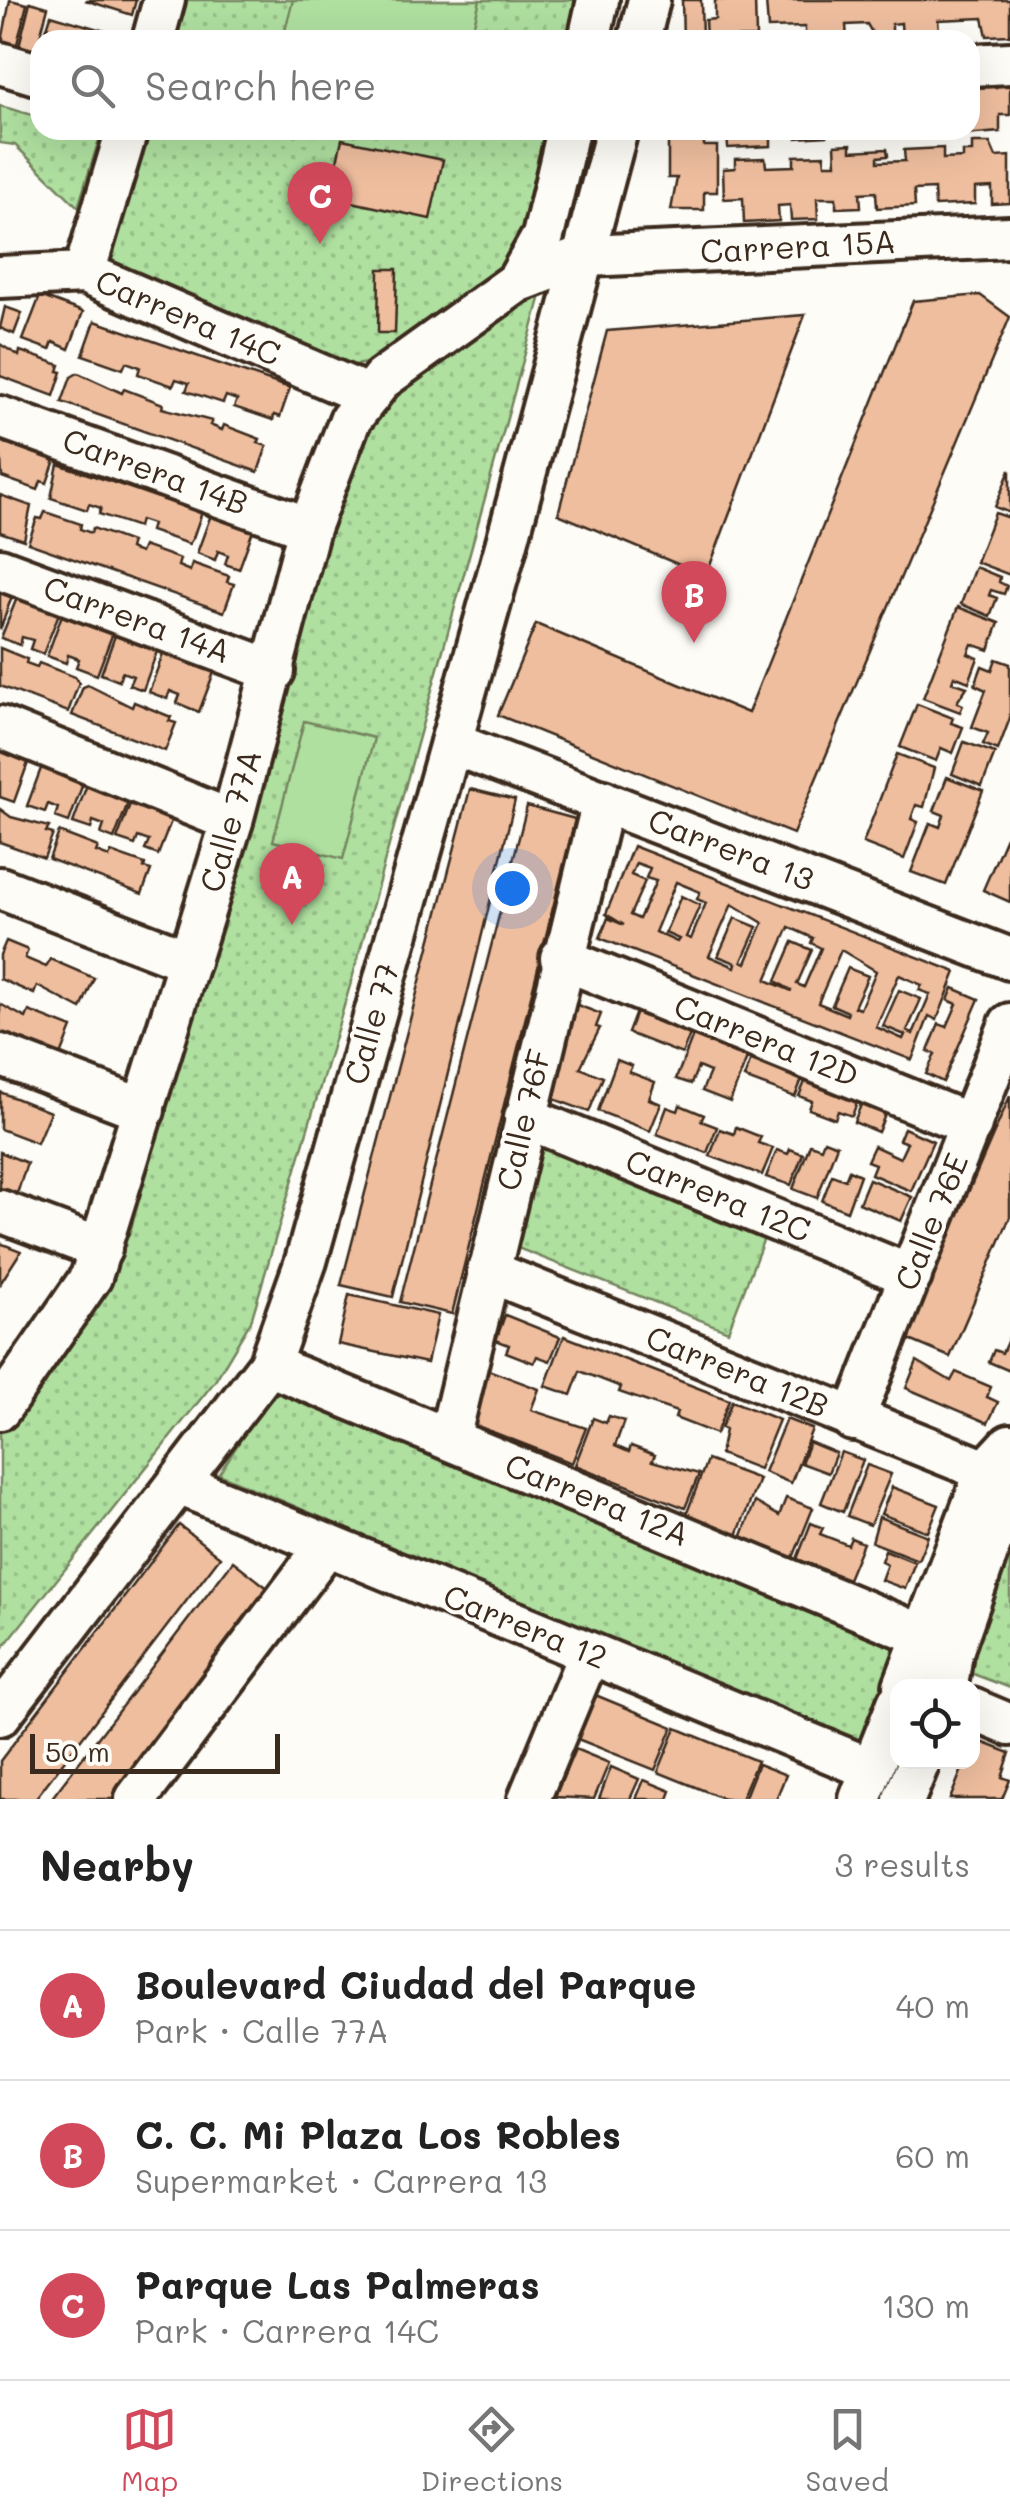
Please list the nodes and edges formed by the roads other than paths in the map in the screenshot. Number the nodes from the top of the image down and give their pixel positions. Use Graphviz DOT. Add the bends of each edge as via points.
graph roads {
  1 [pos="164,0"];
  2 [pos="598,0"];
  3 [pos="649,0"];
  4 [pos="658,0"];
  5 [pos="155,30"];
  6 [pos="591,30"];
  7 [pos="642,30"];
  8 [pos="663,30"];
  9 [pos="1010,62"];
  10 [pos="0,63"];
  11 [pos="980,64"];
  12 [pos="30,72"];
  13 [pos="124,140"];
  14 [pos="566,140"];
  15 [pos="615,140"];
  16 [pos="1010,237"];
  17 [pos="586,256"];
  18 [pos="84,273"];
  19 [pos="0,276"];
  20 [pos="518,282"];
  21 [pos="369,396"];
  22 [pos="0,417"];
  23 [pos="309,528"];
  24 [pos="0,569"];
  25 [pos="274,671"];
  26 [pos="0,727"];
  27 [pos="451,743"];
  28 [pos="602,801"];
  29 [pos="232,821"];
  30 [pos="0,888"];
  31 [pos="561,958"];
  32 [pos="1010,959"];
  33 [pos="188,961"];
  34 [pos="1010,1024"];
  35 [pos="0,1055"];
  36 [pos="144,1110"];
  37 [pos="525,1118"];
  38 [pos="971,1124"];
  39 [pos="0,1211"];
  40 [pos="101,1249"];
  41 [pos="488,1271"];
  42 [pos="911,1276"];
  43 [pos="14,1365"];
  44 [pos="269,1365"];
  45 [pos="0,1409"];
  46 [pos="853,1420"];
  47 [pos="448,1439"];
  48 [pos="1002,1468"];
  49 [pos="179,1484"];
  50 [pos="327,1545"];
  51 [pos="924,1636"];
  52 [pos="590,1654"];
  53 [pos="907,1679"];
  54 [pos="948,1679"];
  55 [pos="980,1713"];
  56 [pos="0,1715"];
  57 [pos="890,1724"];
  58 [pos="1010,1724"];
  59 [pos="916,1769"];
  60 [pos="866,1784"];
  61 [pos="136,1799"];
  62 [pos="528,1799"];
  63 [pos="904,1799"];
  1 -- 5 [label="street"];
  2 -- 6 [label="street"];
  3 -- 7 [label="street"];
  4 -- 8 [label="street"];
  9 -- 11 [label="street"];
  10 -- 12 [label="street"];
  13 -- 18 [label="street"];
  14 -- 20 [label="street" via="542,236"];
  15 -- 17 [label="street, Calle 77"];
  16 -- 17 [label="street, Carrera 15A"];
  17 -- 20 [label="street"];
  17 -- 27 [label="street, Calle 77"];
  18 -- 19 [label="street, Carrera 14C"];
  18 -- 21 [label="street, Carrera 14C"];
  20 -- 21 [label="street, Calle 77A" via="382,379"];
  21 -- 23 [label="street, Calle 77A" via="350,420"];
  22 -- 23 [label="street, Carrera 14B"];
  23 -- 25 [label="street, Calle 77A"];
  24 -- 25 [label="street, Carrera 14A"];
  25 -- 29 [label="street, Calle 77A"];
  26 -- 29 [label="street"];
  27 -- 28 [label="street, Carrera 13"];
  27 -- 44 [label="street, Calle 77" via="306,1260"];
  28 -- 31 [label="street, Calle 76F"];
  28 -- 32 [label="street, Carrera 13"];
  29 -- 33 [label="street, Calle 77A"];
  30 -- 33 [label="street"];
  31 -- 37 [label="street, Calle 76F"];
  31 -- 38 [label="street, Carrera 12D"];
  33 -- 36 [label="street, Calle 77A"];
  34 -- 38 [label="street, Calle 76E"];
  35 -- 36 [label="street"];
  36 -- 40 [label="street, Calle 77A"];
  37 -- 41 [label="street, Calle 76F"];
  37 -- 42 [label="street, Carrera 12C"];
  38 -- 42 [label="street, Calle 76E"];
  39 -- 40 [label="street"];
  40 -- 43 [label="street, Calle 77A" via="91,1277"];
  41 -- 46 [label="street, Carrera 12B"];
  41 -- 47 [label="street, Calle 76F"];
  42 -- 46 [label="street, Calle 76E"];
  43 -- 45 [label="street, Calle 77A"];
  44 -- 47 [label="street, Carrera 12A"];
  44 -- 49 [label="street, Calle 77"];
  46 -- 48 [label="street, Carrera 12B"];
  47 -- 51 [label="street, Carrera 12A"];
  48 -- 51 [label="street"];
  48 -- 54 [label="street"];
  49 -- 50 [label="street, Carrera 12"];
  49 -- 56 [label="street, Calle 77"];
  50 -- 52 [label="street, Carrera 12"];
  50 -- 61 [label="street"];
  51 -- 53 [label="street"];
  52 -- 60 [label="street, Carrera 12"];
  52 -- 62 [label="street"];
  55 -- 58 [label="street"];
  57 -- 60 [label="street"];
  59 -- 63 [label="street"];
}
